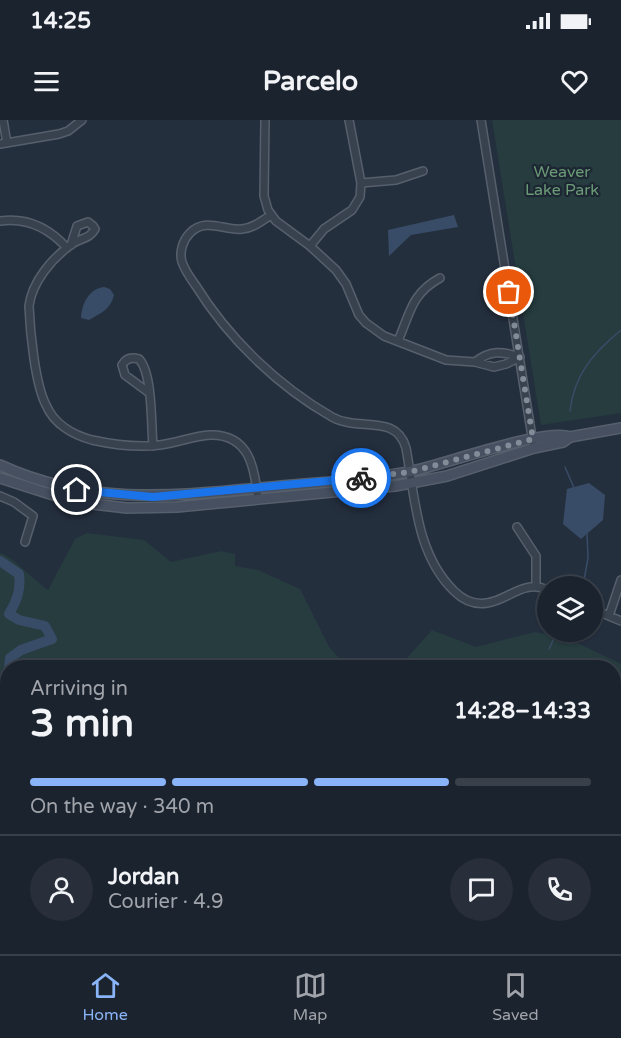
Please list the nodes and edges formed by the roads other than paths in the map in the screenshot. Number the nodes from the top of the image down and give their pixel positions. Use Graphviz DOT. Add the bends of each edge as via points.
graph roads {
  1 [pos="3,120"];
  2 [pos="82,120"];
  3 [pos="265,120"];
  4 [pos="349,120"];
  5 [pos="481,120"];
  6 [pos="3,143"];
  7 [pos="423,171"];
  8 [pos="361,183"];
  9 [pos="271,215"];
  10 [pos="0,221"];
  11 [pos="310,246"];
  12 [pos="440,278"];
  13 [pos="398,340"];
  14 [pos="520,357"];
  15 [pos="475,362"];
  16 [pos="148,392"];
  17 [pos="621,428"];
  18 [pos="533,444"];
  19 [pos="153,446"];
  20 [pos="0,465"];
  21 [pos="410,472"];
  22 [pos="0,478"];
  23 [pos="412,483"];
  24 [pos="257,488"];
  25 [pos="0,496"];
  26 [pos="258,500"];
  27 [pos="518,527"];
  28 [pos="25,542"];
  29 [pos="621,580"];
  30 [pos="536,586"];
  31 [pos="603,614"];
  32 [pos="609,616"];
  33 [pos="621,621"];
  1 -- 6 [label="street"];
  2 -- 6 [label="street" via="68,131"];
  3 -- 9 [label="street" via="264,196"];
  4 -- 8 [label="street"];
  5 -- 14 [label="street"];
  7 -- 8 [label="street" via="396,180"];
  8 -- 11 [label="street" via="360,197 352,210 324,229"];
  9 -- 11 [label="street"];
  9 -- 21 [label="street" via="245,229 210,225 192,231 181,253 186,270 239,342 291,389 344,423 386,426 395,431 405,442"];
  10 -- 19 [label="street" via="18,220 40,226 69,246 38,281 29,306 42,397 52,416 70,431 90,439"];
  11 -- 13 [label="street" via="340,276 366,323 384,336"];
  12 -- 13 [label="street" via="418,293"];
  13 -- 15 [label="street" via="446,360"];
  14 -- 15 [label="street" via="494,367"];
  14 -- 15 [label="street" via="499,352"];
  14 -- 18 [label="street"];
  16 -- 16 [label="street" via="143,363 134,358 124,361 125,375"];
  16 -- 19 [label="street"];
  17 -- 18 [label="main road" via="570,437 562,434"];
  18 -- 21 [label="main road"];
  18 -- 23 [label="main road" via="475,468"];
  19 -- 24 [label="street" via="211,435 230,439 252,460"];
  20 -- 24 [label="main road" via="77,490 119,495 153,497"];
  21 -- 23 [label="street"];
  21 -- 24 [label="main road"];
  22 -- 26 [label="main road" via="75,502 127,508"];
  23 -- 26 [label="main road"];
  23 -- 30 [label="street" via="426,550 458,595 482,604"];
  24 -- 26 [label="street"];
  25 -- 28 [label="street" via="33,516"];
  27 -- 30 [label="street" via="536,556"];
  29 -- 32 [label="street"];
  31 -- 32 [label="street"];
  32 -- 33 [label="street"];
}
